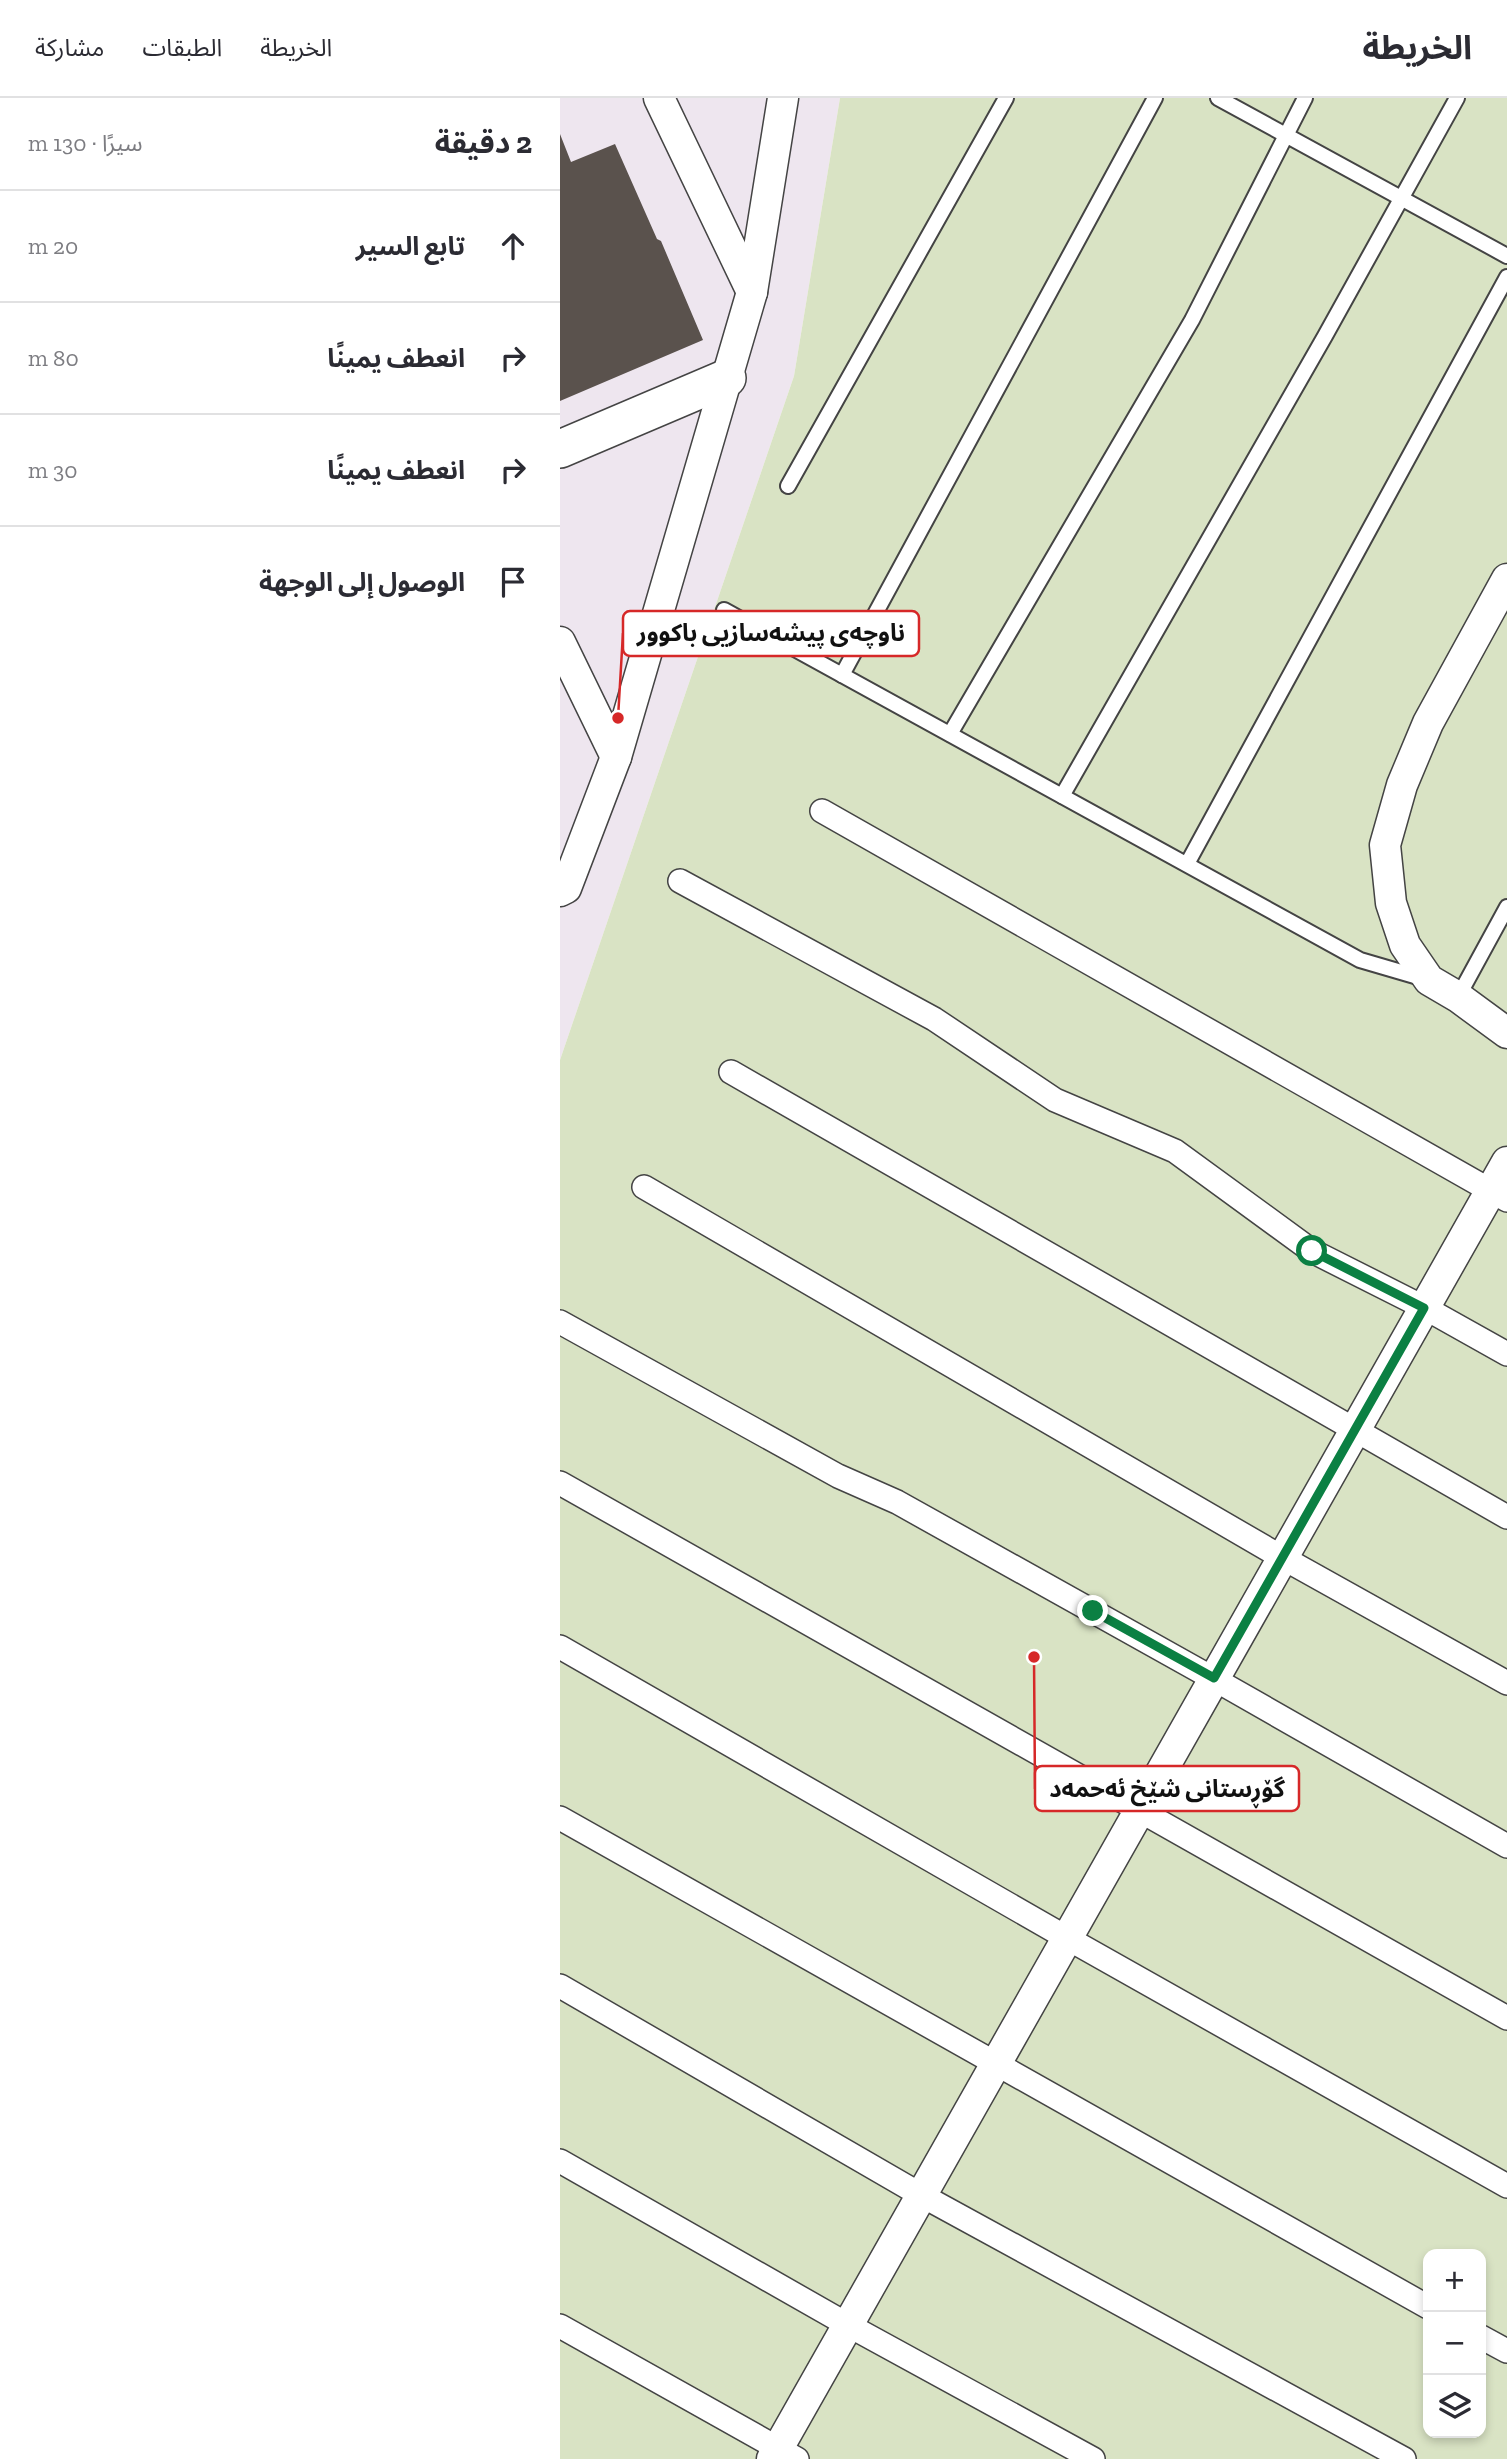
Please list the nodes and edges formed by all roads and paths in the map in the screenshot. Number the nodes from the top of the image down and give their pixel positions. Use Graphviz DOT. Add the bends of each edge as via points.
graph roads {
  1 [pos="659,98"];
  2 [pos="783,98"];
  3 [pos="1006,98"];
  4 [pos="1155,98"];
  5 [pos="1218,98"];
  6 [pos="1305,98"];
  7 [pos="1457,98"];
  8 [pos="1284,134"];
  9 [pos="1400,198"];
  10 [pos="1507,256"];
  11 [pos="1507,277"];
  12 [pos="752,292"];
  13 [pos="727,378"];
  14 [pos="560,449"];
  15 [pos="788,486"];
  16 [pos="1507,579"];
  17 [pos="724,610"];
  18 [pos="560,642"];
  19 [pos="842,675"];
  20 [pos="950,734"];
  21 [pos="616,757"];
  22 [pos="1062,796"];
  23 [pos="822,811"];
  24 [pos="1187,864"];
  25 [pos="680,881"];
  26 [pos="560,891"];
  27 [pos="1507,907"];
  28 [pos="1429,980"];
  29 [pos="1458,997"];
  30 [pos="1507,1033"];
  31 [pos="731,1072"];
  32 [pos="1507,1162"];
  33 [pos="644,1187"];
  34 [pos="1499,1196"];
  35 [pos="1424,1308"];
  36 [pos="560,1322"];
  37 [pos="1507,1354"];
  38 [pos="1355,1430"];
  39 [pos="560,1483"];
  40 [pos="1507,1517"];
  41 [pos="1283,1558"];
  42 [pos="560,1647"];
  43 [pos="1214,1678"];
  44 [pos="1507,1683"];
  45 [pos="1139,1811"];
  46 [pos="560,1818"];
  47 [pos="1507,1846"];
  48 [pos="1067,1938"];
  49 [pos="560,1986"];
  50 [pos="1507,2018"];
  51 [pos="996,2064"];
  52 [pos="560,2161"];
  53 [pos="1507,2186"];
  54 [pos="921,2195"];
  55 [pos="1423,2304"];
  56 [pos="848,2325"];
  57 [pos="560,2326"];
  58 [pos="1486,2340"];
  59 [pos="1507,2351"];
  60 [pos="782,2455"];
  61 [pos="1093,2459"];
  62 [pos="1404,2459"];
  1 -- 12 [label="street"];
  2 -- 12 [label="street"];
  3 -- 15 [label="lane"];
  4 -- 19 [label="lane"];
  5 -- 8 [label="lane"];
  6 -- 8 [label="lane"];
  7 -- 9 [label="lane"];
  8 -- 9 [label="lane"];
  8 -- 20 [label="lane" via="1192,320"];
  9 -- 10 [label="lane"];
  9 -- 22 [label="lane"];
  11 -- 24 [label="lane"];
  12 -- 13 [label="street"];
  13 -- 14 [label="street"];
  13 -- 21 [label="street"];
  16 -- 28 [label="street" via="1429,723 1402,785 1385,845 1391,903 1405,945"];
  17 -- 19 [label="lane"];
  18 -- 21 [label="street"];
  19 -- 20 [label="lane"];
  20 -- 22 [label="lane"];
  21 -- 26 [label="street" via="566,888"];
  22 -- 24 [label="lane"];
  23 -- 34 [label="street"];
  24 -- 28 [label="lane" via="1360,960"];
  25 -- 35 [label="street" via="934,1019 1055,1100 1175,1152 1312,1251"];
  27 -- 29 [label="lane"];
  28 -- 29 [label="street"];
  29 -- 30 [label="street"];
  31 -- 38 [label="street"];
  32 -- 34 [label="street"];
  33 -- 41 [label="street"];
  34 -- 35 [label="street"];
  35 -- 37 [label="street"];
  35 -- 38 [label="street"];
  36 -- 43 [label="street"];
  38 -- 40 [label="street"];
  38 -- 41 [label="street"];
  39 -- 45 [label="street"];
  41 -- 43 [label="street"];
  41 -- 44 [label="street"];
  42 -- 48 [label="street"];
  43 -- 45 [label="street"];
  43 -- 47 [label="street"];
  45 -- 48 [label="street"];
  45 -- 50 [label="street"];
  46 -- 51 [label="street"];
  48 -- 51 [label="street"];
  48 -- 53 [label="street"];
  49 -- 54 [label="street"];
  51 -- 54 [label="street"];
  51 -- 55 [label="street"];
  52 -- 56 [label="street"];
  54 -- 56 [label="street"];
  54 -- 62 [label="street"];
  56 -- 60 [label="street"];
  56 -- 61 [label="street"];
  57 -- 60 [label="street"];
  58 -- 59 [label="street"];
}
